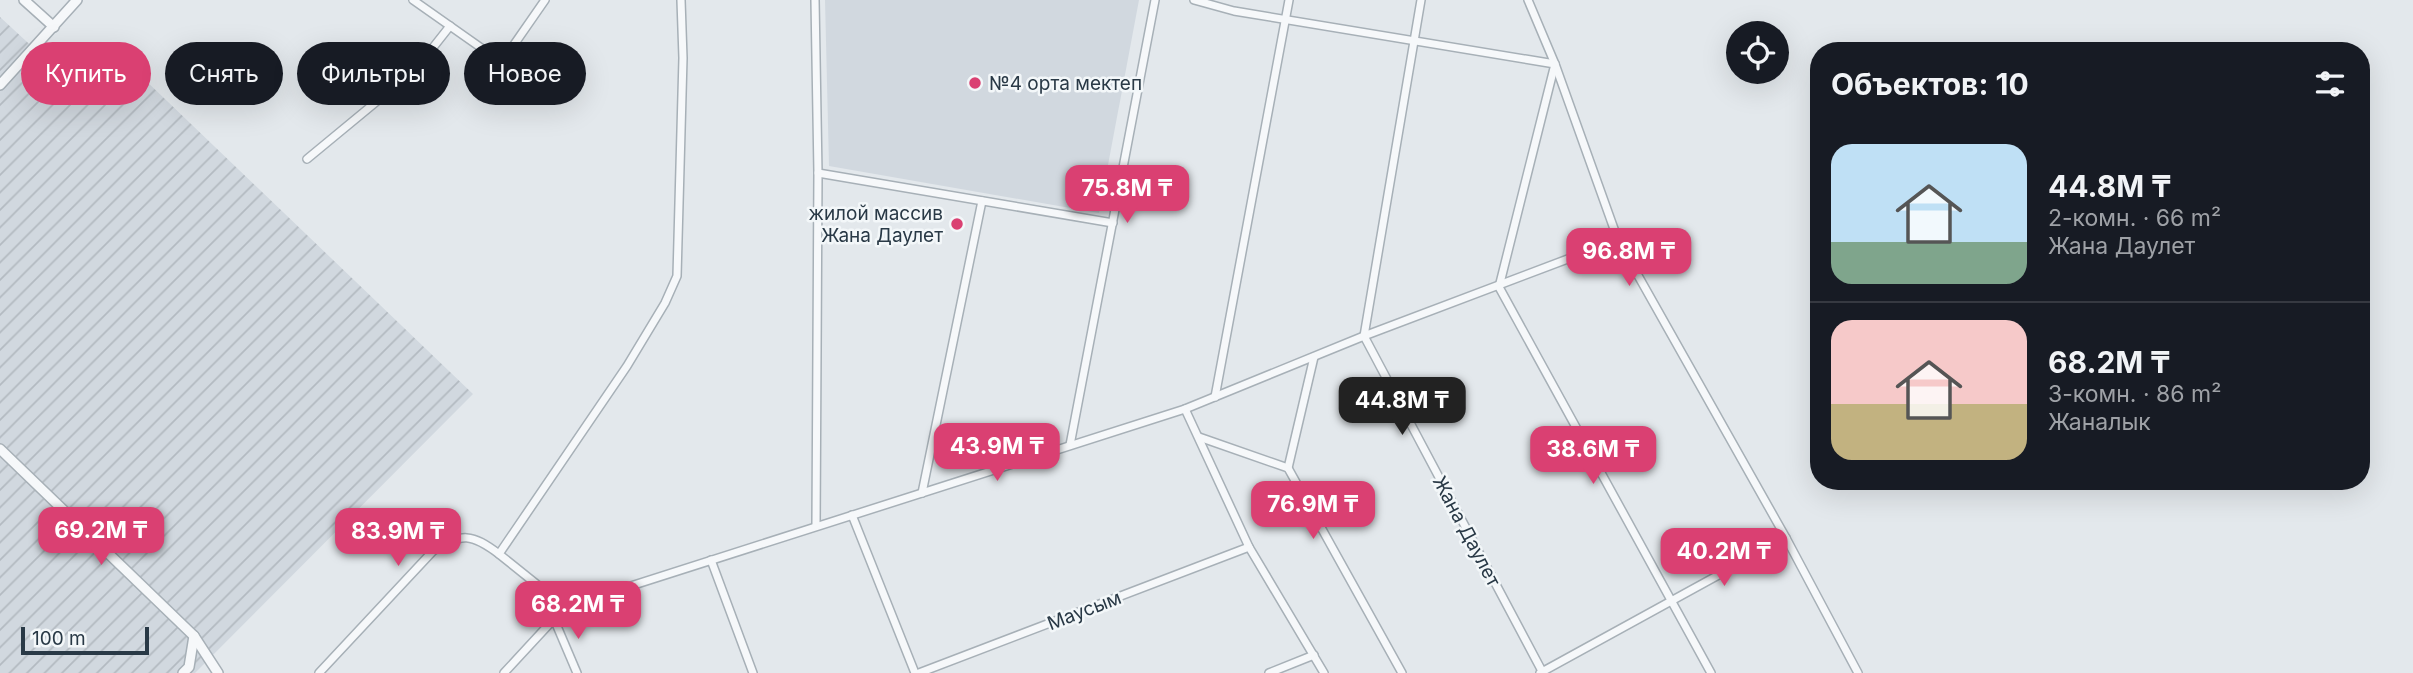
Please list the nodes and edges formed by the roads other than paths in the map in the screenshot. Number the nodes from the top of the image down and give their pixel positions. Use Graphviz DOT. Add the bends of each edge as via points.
graph roads {
  1 [pos="24,0"];
  2 [pos="77,0"];
  3 [pos="413,0"];
  4 [pos="545,0"];
  5 [pos="681,0"];
  6 [pos="815,0"];
  7 [pos="1155,0"];
  8 [pos="1194,0"];
  9 [pos="1289,0"];
  10 [pos="1420,0"];
  11 [pos="1528,0"];
  12 [pos="1286,20"];
  13 [pos="450,26"];
  14 [pos="54,27"];
  15 [pos="1413,40"];
  16 [pos="1555,64"];
  17 [pos="0,85"];
  18 [pos="307,159"];
  19 [pos="818,173"];
  20 [pos="982,201"];
  21 [pos="1113,223"];
  22 [pos="1618,240"];
  23 [pos="1499,287"];
  24 [pos="1364,336"];
  25 [pos="1314,357"];
  26 [pos="1215,397"];
  27 [pos="1185,409"];
  28 [pos="1199,437"];
  29 [pos="1070,445"];
  30 [pos="0,449"];
  31 [pos="1288,468"];
  32 [pos="922,493"];
  33 [pos="852,515"];
  34 [pos="817,526"];
  35 [pos="1786,538"];
  36 [pos="1249,547"];
  37 [pos="499,554"];
  38 [pos="711,560"];
  39 [pos="1672,601"];
  40 [pos="565,607"];
  41 [pos="554,619"];
  42 [pos="194,636"];
  43 [pos="1314,655"];
  44 [pos="1542,672"];
  45 [pos="183,673"];
  46 [pos="218,673"];
  47 [pos="319,673"];
  48 [pos="504,673"];
  49 [pos="577,673"];
  50 [pos="753,673"];
  51 [pos="917,673"];
  52 [pos="1269,673"];
  53 [pos="1324,673"];
  54 [pos="1402,673"];
  55 [pos="1711,673"];
  56 [pos="1858,673"];
  1 -- 14 [label="street"];
  2 -- 14 [label="street"];
  3 -- 13 [label="street"];
  4 -- 13 [label="street" via="511,49 500,55 487,52"];
  5 -- 37 [label="street" via="677,276 627,366"];
  6 -- 19 [label="street"];
  7 -- 21 [label="street"];
  8 -- 12 [label="street"];
  9 -- 12 [label="street"];
  10 -- 15 [label="street"];
  11 -- 16 [label="street"];
  12 -- 15 [label="street"];
  12 -- 26 [label="street"];
  13 -- 18 [label="street" via="416,69"];
  14 -- 17 [label="street"];
  15 -- 16 [label="street"];
  15 -- 24 [label="street"];
  16 -- 22 [label="street"];
  16 -- 23 [label="street"];
  19 -- 20 [label="street"];
  19 -- 34 [label="street"];
  20 -- 21 [label="street"];
  20 -- 32 [label="street"];
  21 -- 29 [label="street"];
  22 -- 23 [label="street"];
  22 -- 35 [label="street"];
  23 -- 24 [label="street"];
  23 -- 39 [label="street"];
  24 -- 25 [label="street"];
  24 -- 44 [label="street, Жана Даулет"];
  25 -- 26 [label="street"];
  25 -- 31 [label="street"];
  26 -- 27 [label="street"];
  27 -- 28 [label="street"];
  27 -- 29 [label="street"];
  28 -- 31 [label="street"];
  28 -- 36 [label="street"];
  29 -- 32 [label="street"];
  30 -- 42 [label="street"];
  31 -- 54 [label="street"];
  32 -- 33 [label="street"];
  33 -- 34 [label="street"];
  33 -- 51 [label="street"];
  34 -- 38 [label="street"];
  35 -- 39 [label="street"];
  35 -- 56 [label="street"];
  36 -- 43 [label="street"];
  36 -- 51 [label="street, Маусым"];
  37 -- 40 [label="street"];
  37 -- 47 [label="street" via="480,540 451,539 433,551"];
  38 -- 40 [label="street"];
  38 -- 50 [label="street"];
  39 -- 44 [label="street"];
  39 -- 55 [label="street"];
  40 -- 41 [label="street"];
  41 -- 48 [label="street"];
  41 -- 49 [label="street"];
  42 -- 45 [label="street" via="189,667"];
  42 -- 46 [label="street"];
  43 -- 52 [label="street"];
  43 -- 53 [label="street"];
}
